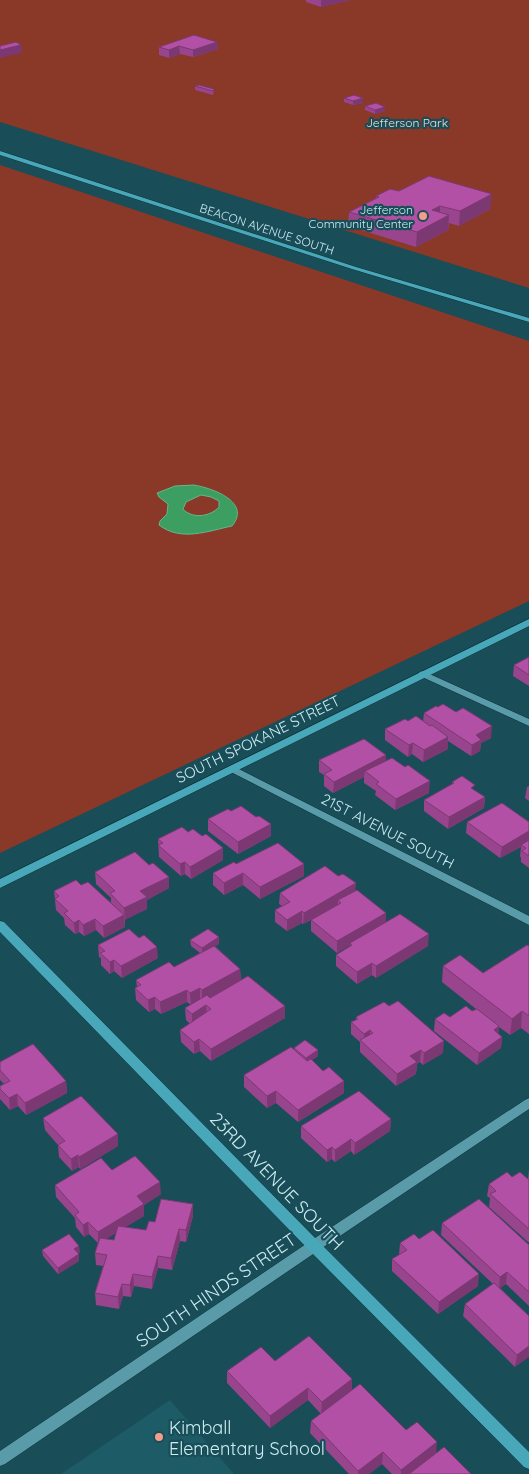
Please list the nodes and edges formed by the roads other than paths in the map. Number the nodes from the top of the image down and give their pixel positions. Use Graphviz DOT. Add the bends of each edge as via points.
graph roads {
  1 [pos="0,153"];
  2 [pos="529,320"];
  3 [pos="529,622"];
  4 [pos="423,674"];
  5 [pos="529,723"];
  6 [pos="233,768"];
  7 [pos="0,884"];
  8 [pos="529,921"];
  9 [pos="0,925"];
  10 [pos="529,1103"];
  11 [pos="314,1246"];
  12 [pos="0,1459"];
  13 [pos="529,1462"];
  1 -- 2 [label="street, BEACON AVENUE SOUTH" via="354,268"];
  3 -- 4 [label="street, SOUTH SPOKANE STREET"];
  4 -- 5 [label="street"];
  4 -- 6 [label="street, SOUTH SPOKANE STREET"];
  6 -- 7 [label="street, SOUTH SPOKANE STREET"];
  6 -- 8 [label="street, 21ST AVENUE SOUTH"];
  9 -- 11 [label="street, 23RD AVENUE SOUTH"];
  10 -- 11 [label="street, SOUTH HINDS STREET"];
  11 -- 12 [label="street, SOUTH HINDS STREET"];
  11 -- 13 [label="street, 23RD AVENUE SOUTH"];
}
